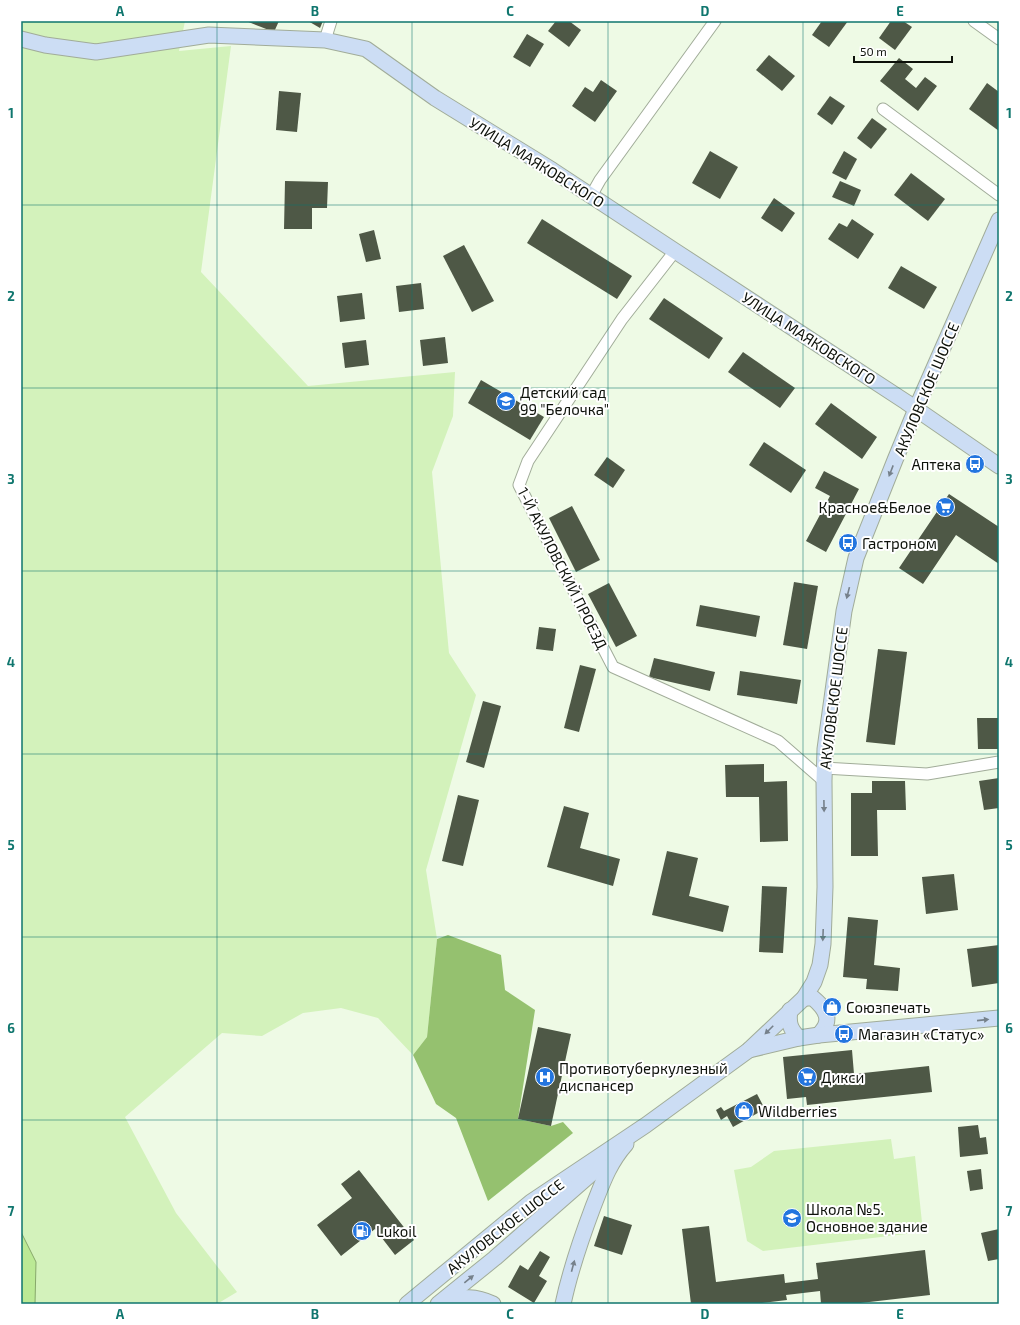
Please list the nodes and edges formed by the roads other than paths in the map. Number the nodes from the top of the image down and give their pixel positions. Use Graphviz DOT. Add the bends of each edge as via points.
graph roads {
  1 [pos="331,21"];
  2 [pos="715,21"];
  3 [pos="974,21"];
  4 [pos="21,39"];
  5 [pos="999,39"];
  6 [pos="325,40"];
  7 [pos="883,108"];
  8 [pos="999,195"];
  9 [pos="591,196"];
  10 [pos="999,220"];
  11 [pos="675,251"];
  12 [pos="916,409"];
  13 [pos="999,466"];
  14 [pos="999,762"];
  15 [pos="824,775"];
  16 [pos="804,998"];
  17 [pos="790,1010"];
  18 [pos="999,1018"];
  19 [pos="819,1035"];
  20 [pos="799,1038"];
  21 [pos="749,1050"];
  22 [pos="646,1125"];
  23 [pos="630,1139"];
  24 [pos="407,1304"];
  25 [pos="439,1304"];
  26 [pos="493,1304"];
  27 [pos="563,1304"];
  1 -- 6 [label="street"];
  2 -- 9 [label="street"];
  3 -- 5 [label="street"];
  4 -- 6 [label="street, УЛИЦА МАЯКОВСКОГО" via="96,52 209,35"];
  6 -- 9 [label="street, УЛИЦА МАЯКОВСКОГО" via="366,49 436,98"];
  7 -- 8 [label="street"];
  9 -- 11 [label="street, УЛИЦА МАЯКОВСКОГО"];
  10 -- 12 [label="street, АКУЛОВСКОЕ ШОССЕ"];
  11 -- 12 [label="street, УЛИЦА МАЯКОВСКОГО"];
  11 -- 15 [label="street, 1-Й АКУЛОВСКИЙ ПРОЕЗД" via="617,326 528,461 519,485 613,667 778,741"];
  12 -- 13 [label="street, УЛИЦА МАЯКОВСКОГО"];
  12 -- 15 [label="street, АКУЛОВСКОЕ ШОССЕ, one-way" via="856,558 844,611 825,749"];
  14 -- 15 [label="street" via="927,774"];
  15 -- 16 [label="street, АКУЛОВСКОЕ ШОССЕ, one-way" via="823,944 820,965 814,982"];
  16 -- 17 [label="street, АКУЛОВСКОЕ ШОССЕ"];
  16 -- 19 [label="street" via="813,998 823,1008 826,1023"];
  17 -- 20 [label="street" via="790,1026"];
  17 -- 21 [label="street, АКУЛОВСКОЕ ШОССЕ, one-way"];
  19 -- 18 [label="street, one-way"];
  19 -- 20 [label="street"];
  20 -- 21 [label="street"];
  21 -- 22 [label="street, АКУЛОВСКОЕ ШОССЕ"];
  22 -- 23 [label="street, АКУЛОВСКОЕ ШОССЕ"];
  22 -- 24 [label="street, АКУЛОВСКОЕ ШОССЕ" via="531,1202"];
  25 -- 23 [label="street, АКУЛОВСКОЕ ШОССЕ, one-way"];
  27 -- 23 [label="street, one-way" via="579,1244 606,1173"];
  25 -- 26 [label="street" via="456,1298 472,1297"];
}
